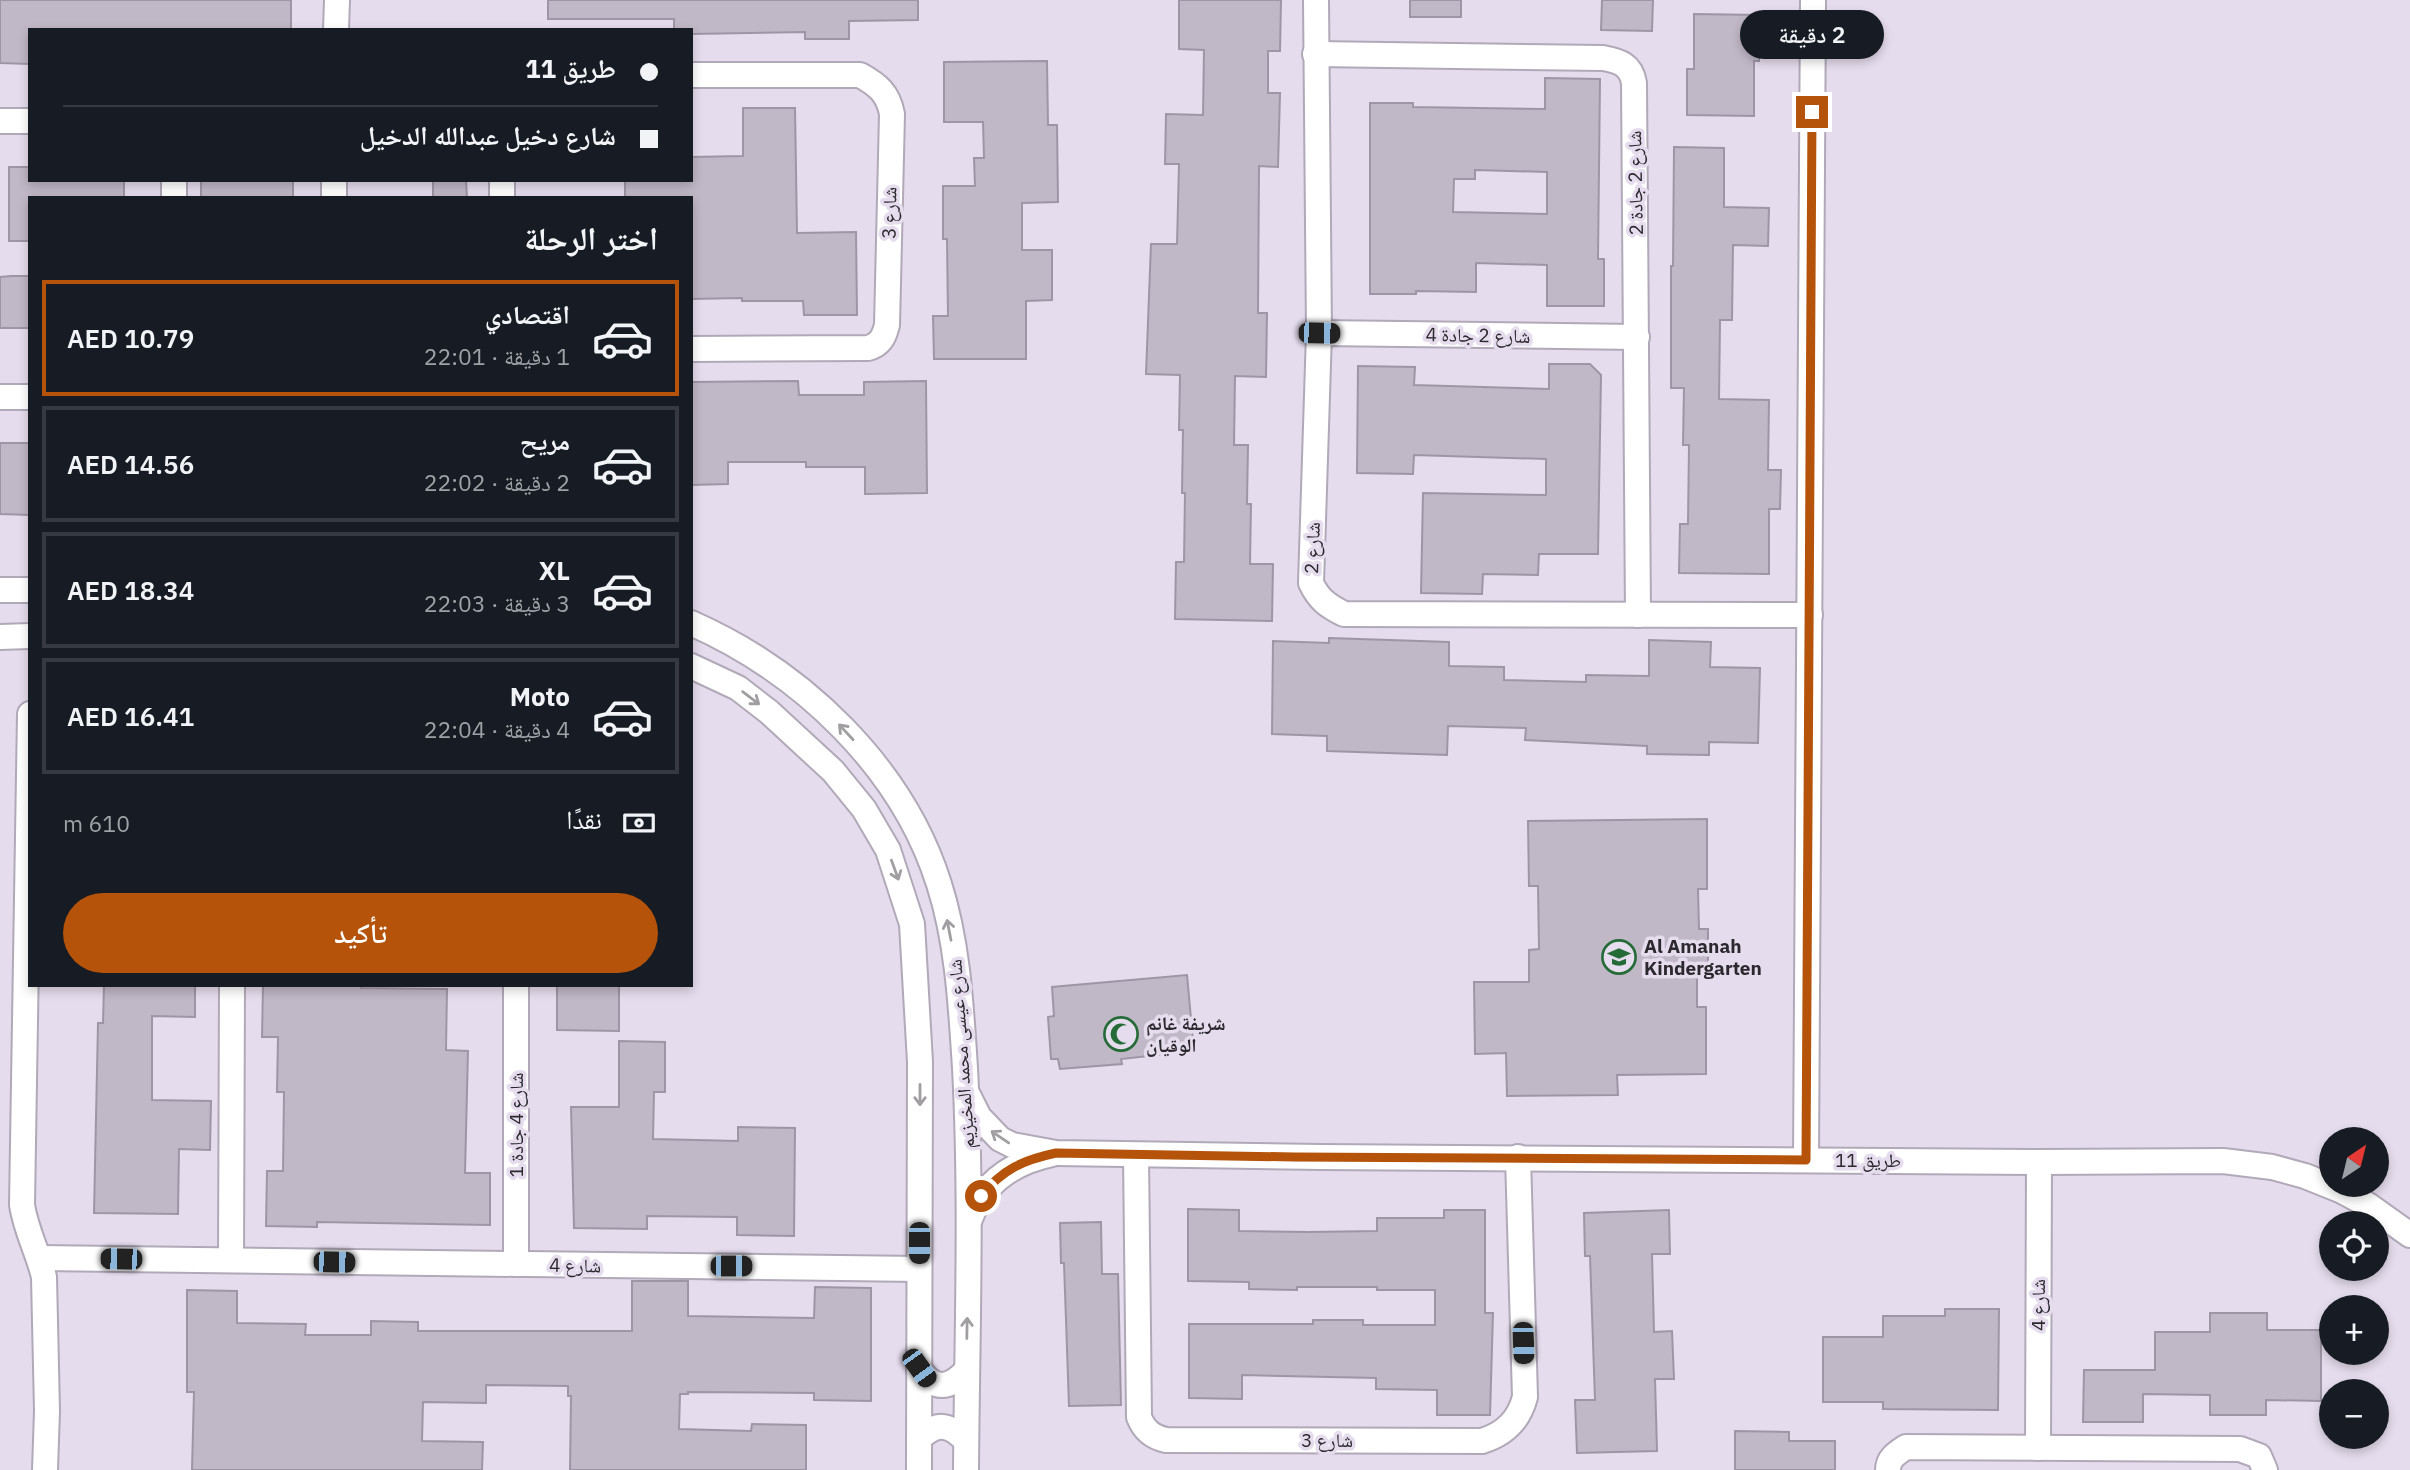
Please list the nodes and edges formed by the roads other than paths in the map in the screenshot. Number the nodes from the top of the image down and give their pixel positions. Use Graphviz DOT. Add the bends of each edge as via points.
graph roads {
  1 [pos="337,0"];
  2 [pos="1316,0"];
  3 [pos="1813,0"];
  4 [pos="336,28"];
  5 [pos="1315,54"];
  6 [pos="693,75"];
  7 [pos="0,121"];
  8 [pos="28,121"];
  9 [pos="1319,333"];
  10 [pos="1637,337"];
  11 [pos="693,349"];
  12 [pos="0,397"];
  13 [pos="28,397"];
  14 [pos="0,590"];
  15 [pos="28,590"];
  16 [pos="1638,615"];
  17 [pos="1810,615"];
  18 [pos="693,624"];
  19 [pos="28,636"];
  20 [pos="0,637"];
  21 [pos="693,667"];
  22 [pos="28,837"];
  23 [pos="232,987"];
  24 [pos="516,987"];
  25 [pos="966,1091"];
  26 [pos="1056,1153"];
  27 [pos="1136,1155"];
  28 [pos="1518,1157"];
  29 [pos="1806,1160"];
  30 [pos="2039,1162"];
  31 [pos="968,1224"];
  32 [pos="2410,1235"];
  33 [pos="39,1258"];
  34 [pos="230,1260"];
  35 [pos="516,1264"];
  36 [pos="919,1269"];
  37 [pos="919,1368"];
  38 [pos="966,1371"];
  39 [pos="919,1439"];
  40 [pos="966,1441"];
  41 [pos="2038,1448"];
  42 [pos="45,1470"];
  43 [pos="919,1470"];
  44 [pos="966,1470"];
  45 [pos="1888,1470"];
  46 [pos="2265,1470"];
  1 -- 4 [label="street"];
  2 -- 5 [label="street, شارع 2"];
  3 -- 17 [label="street"];
  5 -- 9 [label="street, شارع 2"];
  5 -- 10 [label="street, شارع 2 جادة 2" via="1604,58 1626,66 1634,83"];
  6 -- 11 [label="street, شارع 3" via="859,75 877,84 889,99 892,114 887,325 876,346"];
  7 -- 8 [label="street"];
  9 -- 10 [label="street, شارع 2 جادة 4"];
  9 -- 16 [label="street, شارع 2" via="1311,583 1327,606 1344,614"];
  10 -- 16 [label="street, شارع 2 جادة 2"];
  12 -- 13 [label="street"];
  14 -- 15 [label="street"];
  16 -- 17 [label="street, شارع 2"];
  17 -- 29 [label="street"];
  25 -- 18 [label="street, شارع عيسى محمد المخيزيم, one-way" via="959,980 942,896 901,800 869,757 797,688 758,657"];
  19 -- 20 [label="street"];
  21 -- 36 [label="street, شارع عيسى محمد المخيزيم, one-way" via="738,688 799,739 864,809 888,850 912,924 916,970"];
  22 -- 33 [label="street" via="22,1205"];
  23 -- 34 [label="street"];
  24 -- 35 [label="street, شارع 4 جادة 1"];
  26 -- 25 [label="street, طريق 11, one-way" via="1000,1139 979,1117"];
  25 -- 31 [label="street, شارع عيسى محمد المخيزيم"];
  26 -- 27 [label="street, طريق 11"];
  26 -- 31 [label="street, طريق 11" via="1001,1174 981,1196"];
  27 -- 28 [label="street, طريق 11"];
  27 -- 28 [label="street, شارع 3" via="1139,1418 1152,1435 1166,1440 1482,1441 1510,1426 1525,1397"];
  28 -- 29 [label="street, طريق 11"];
  29 -- 30 [label="street, طريق 11"];
  30 -- 32 [label="street, طريق 11" via="2223,1161 2272,1167 2340,1190"];
  30 -- 41 [label="street, شارع 4"];
  38 -- 31 [label="street, شارع عيسى محمد المخيزيم, one-way"];
  33 -- 34 [label="street, شارع 4"];
  33 -- 42 [label="street" via="44,1276"];
  34 -- 35 [label="street, شارع 4"];
  35 -- 36 [label="street, شارع 4"];
  36 -- 37 [label="street, شارع عيسى محمد المخيزيم"];
  37 -- 38 [label="street" via="927,1381 941,1386 956,1382"];
  37 -- 39 [label="street, شارع عيسى محمد المخيزيم"];
  38 -- 40 [label="street, شارع عيسى محمد المخيزيم"];
  39 -- 40 [label="street" via="943,1426 956,1430"];
  39 -- 43 [label="street, شارع عيسى محمد المخيزيم"];
  40 -- 44 [label="street, شارع عيسى محمد المخيزيم"];
  41 -- 45 [label="street" via="1906,1447 1895,1454"];
  41 -- 46 [label="street" via="2240,1449 2259,1456"];
}
